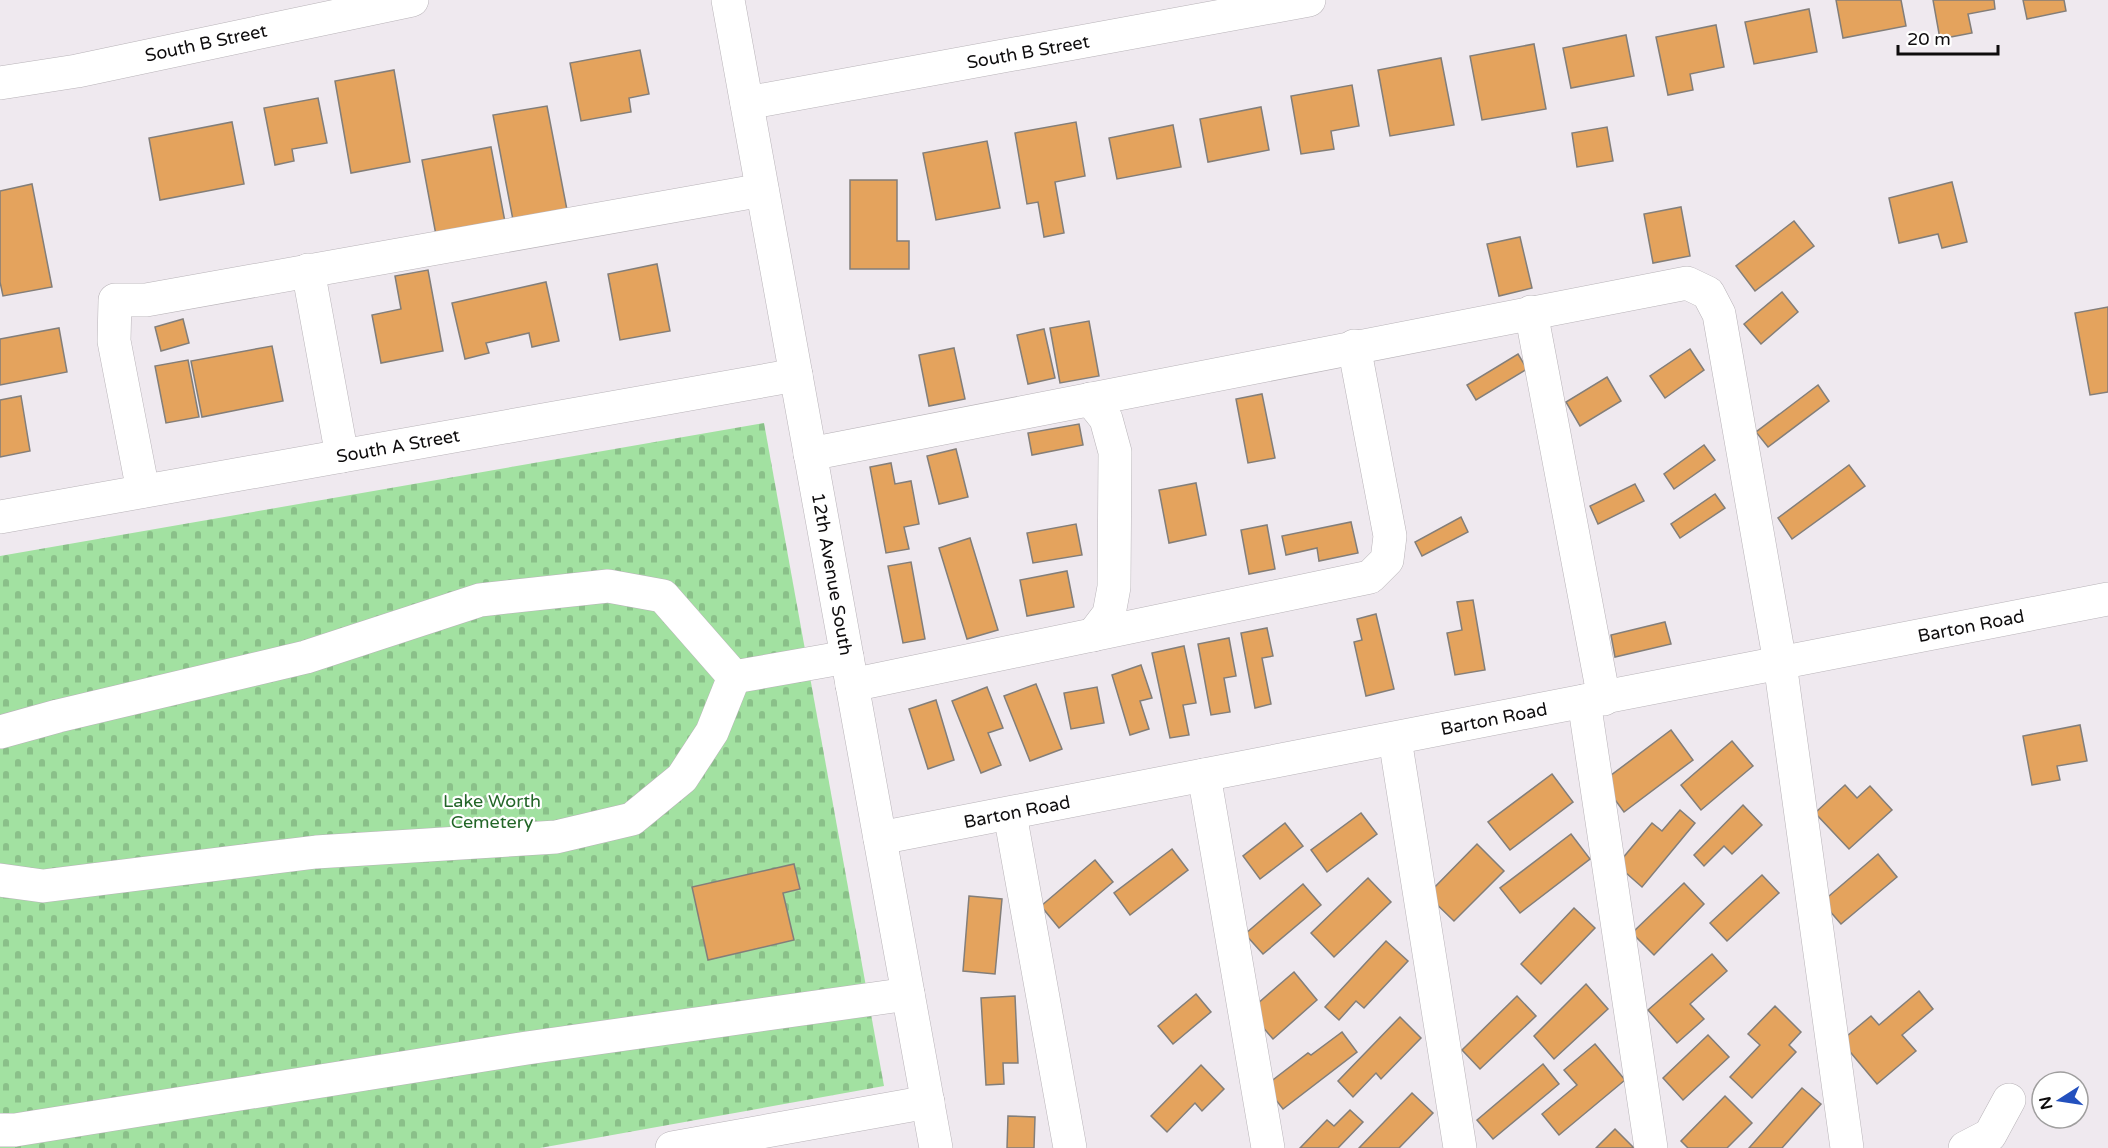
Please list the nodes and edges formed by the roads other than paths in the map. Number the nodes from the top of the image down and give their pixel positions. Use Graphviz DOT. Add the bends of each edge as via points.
graph roads {
  1 [pos="412,0"];
  2 [pos="728,0"];
  3 [pos="1309,0"];
  4 [pos="0,83"];
  5 [pos="747,103"];
  6 [pos="762,190"];
  7 [pos="309,270"];
  8 [pos="1531,312"];
  9 [pos="1354,346"];
  10 [pos="796,375"];
  11 [pos="1090,399"];
  12 [pos="810,454"];
  13 [pos="342,456"];
  14 [pos="143,491"];
  15 [pos="0,517"];
  16 [pos="2108,600"];
  17 [pos="1093,635"];
  18 [pos="1780,663"];
  19 [pos="849,671"];
  20 [pos="734,677"];
  21 [pos="1594,700"];
  22 [pos="0,732"];
  23 [pos="1395,738"];
  24 [pos="1204,776"];
  25 [pos="1010,814"];
  26 [pos="880,838"];
  27 [pos="0,880"];
  28 [pos="908,994"];
  29 [pos="2009,1100"];
  30 [pos="927,1102"];
  31 [pos="0,1130"];
  32 [pos="791,1138"];
  33 [pos="672,1148"];
  34 [pos="936,1148"];
  35 [pos="1070,1148"];
  36 [pos="1268,1148"];
  37 [pos="1460,1148"];
  38 [pos="1651,1148"];
  39 [pos="1847,1148"];
  40 [pos="1965,1148"];
  1 -- 4 [label="street, South B Street" via="77,71"];
  2 -- 5 [label="street, 12th Avenue South"];
  3 -- 5 [label="street, South B Street"];
  5 -- 6 [label="street, 12th Avenue South"];
  6 -- 7 [label="street"];
  6 -- 10 [label="street, 12th Avenue South"];
  7 -- 13 [label="street"];
  7 -- 14 [label="street" via="146,300 115,300 114,341"];
  8 -- 9 [label="street"];
  8 -- 18 [label="street" via="1687,283 1708,293 1719,314"];
  8 -- 21 [label="street"];
  9 -- 11 [label="street"];
  9 -- 17 [label="street" via="1390,536 1387,560 1370,577"];
  10 -- 12 [label="street, 12th Avenue South"];
  10 -- 13 [label="street, South A Street"];
  11 -- 12 [label="street"];
  11 -- 17 [label="street" via="1106,419 1115,452 1114,587 1109,614"];
  12 -- 19 [label="street, 12th Avenue South"];
  13 -- 14 [label="street, South A Street"];
  14 -- 15 [label="street, South A Street"];
  16 -- 18 [label="street, Barton Road"];
  17 -- 19 [label="street"];
  18 -- 21 [label="street, Barton Road"];
  18 -- 39 [label="street"];
  19 -- 20 [label="street"];
  19 -- 26 [label="street, 12th Avenue South"];
  20 -- 22 [label="street" via="663,596 608,586 480,600 306,657"];
  20 -- 27 [label="street" via="712,732 682,778 632,819 556,837 316,852 44,886"];
  21 -- 23 [label="street, Barton Road"];
  21 -- 38 [label="street"];
  23 -- 24 [label="street, Barton Road"];
  23 -- 37 [label="street"];
  24 -- 25 [label="street, Barton Road"];
  24 -- 36 [label="street"];
  25 -- 26 [label="street, Barton Road"];
  25 -- 35 [label="street"];
  26 -- 28 [label="street, 12th Avenue South"];
  28 -- 30 [label="street, 12th Avenue South"];
  28 -- 31 [label="street" via="527,1048"];
  29 -- 40 [label="street" via="1990,1135"];
  30 -- 32 [label="street"];
  30 -- 34 [label="street, 12th Avenue South"];
  32 -- 33 [label="street"];
}
